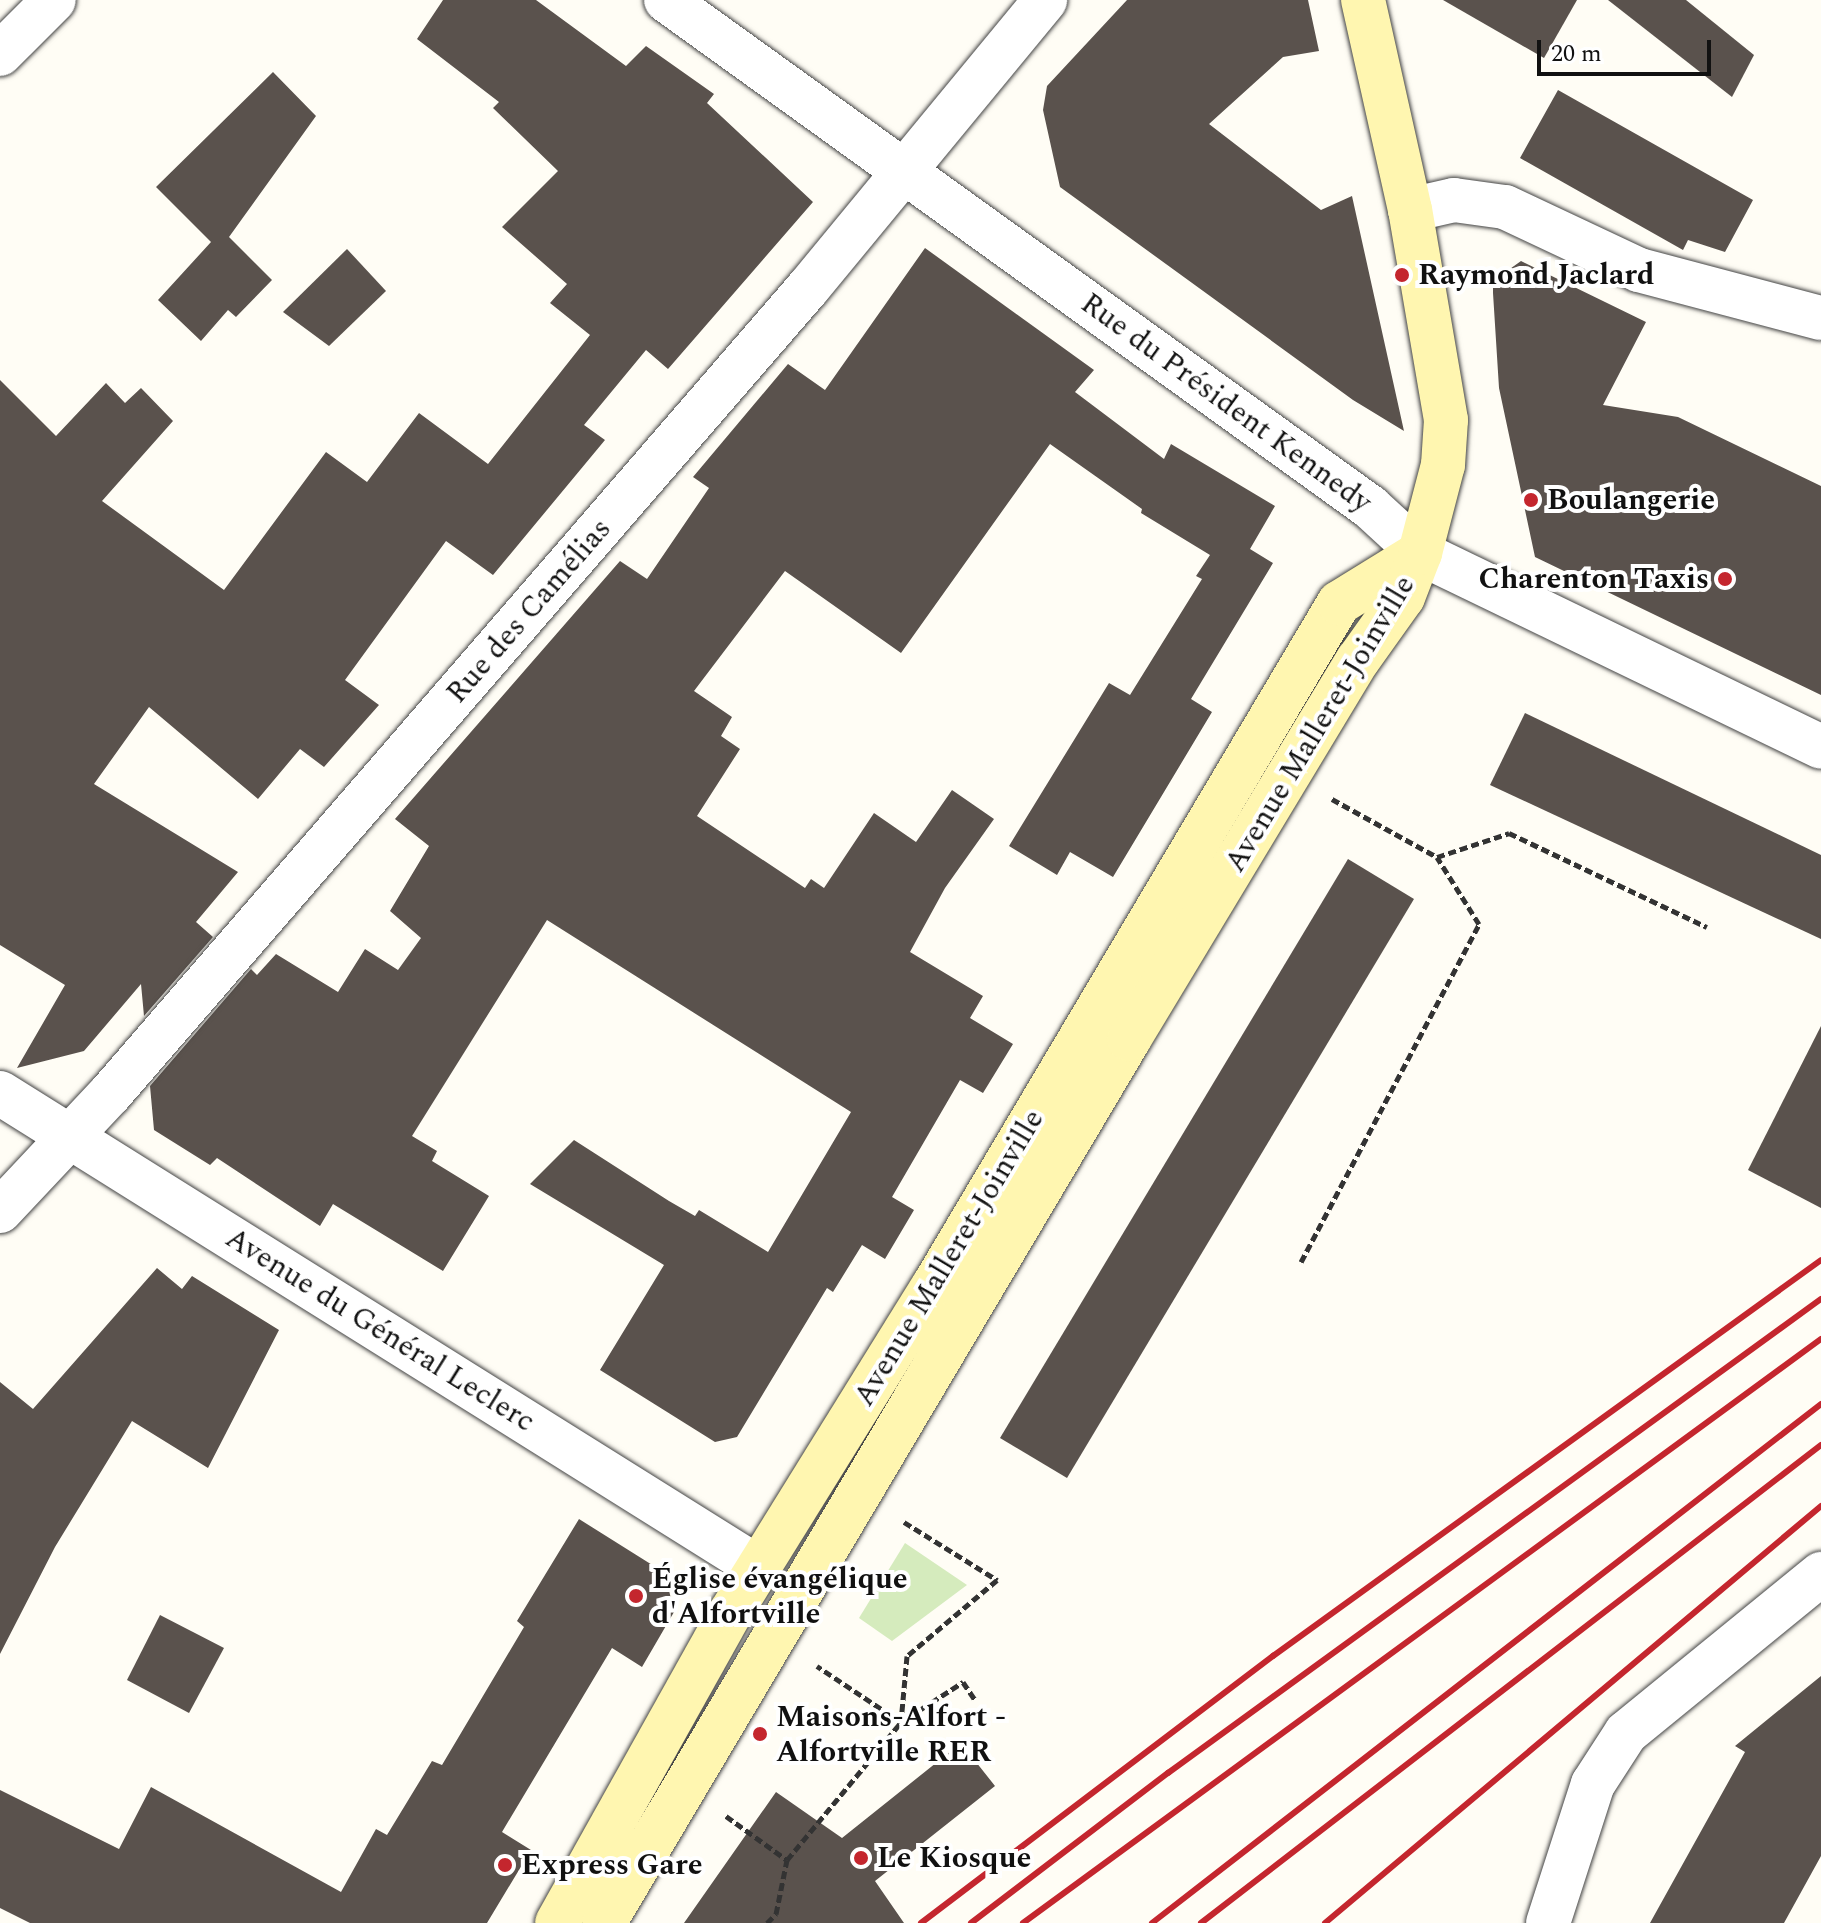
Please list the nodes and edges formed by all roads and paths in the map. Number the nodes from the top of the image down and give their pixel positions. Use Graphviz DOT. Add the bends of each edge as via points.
graph roads {
  1 [pos="54,0"];
  2 [pos="666,0"];
  3 [pos="1045,0"];
  4 [pos="1363,0"];
  5 [pos="0,54"];
  6 [pos="903,167"];
  7 [pos="1410,210"];
  8 [pos="1821,318"];
  9 [pos="1420,553"];
  10 [pos="1821,747"];
  11 [pos="1328,797"];
  12 [pos="1437,857"];
  13 [pos="1707,927"];
  14 [pos="0,1093"];
  15 [pos="68,1138"];
  16 [pos="0,1211"];
  17 [pos="1301,1262"];
  18 [pos="900,1520"];
  19 [pos="759,1568"];
  20 [pos="1821,1574"];
  21 [pos="810,1661"];
  22 [pos="975,1700"];
  23 [pos="901,1722"];
  24 [pos="685,1789"];
  25 [pos="787,1860"];
  26 [pos="776,1914"];
  27 [pos="557,1923"];
  28 [pos="604,1923"];
  29 [pos="767,1923"];
  30 [pos="781,1923"];
  31 [pos="1548,1923"];
  1 -- 5 [label="street"];
  2 -- 6 [label="street, Rue du Président Kennedy"];
  3 -- 6 [label="street, Rue des Camélias"];
  4 -- 7 [label="street"];
  6 -- 9 [label="street, Rue du Président Kennedy" via="1370,507"];
  6 -- 15 [label="street, Rue des Camélias" via="808,288"];
  7 -- 8 [label="street" via="1454,200 1505,207 1639,270"];
  7 -- 9 [label="street" via="1446,420 1443,465"];
  9 -- 10 [label="street, Rue du Président Kennedy"];
  9 -- 19 [label="street, Avenue Malleret-Joinville" via="1339,603 934,1285"];
  9 -- 24 [label="street, Avenue Malleret-Joinville" via="1403,597 1358,660 1129,1039"];
  11 -- 12 [label="path"];
  12 -- 13 [label="path" via="1509,833"];
  12 -- 17 [label="path" via="1479,924"];
  14 -- 15 [label="street, Avenue du Général Leclerc"];
  15 -- 16 [label="street, Rue des Camélias"];
  15 -- 19 [label="street, Avenue du Général Leclerc"];
  18 -- 23 [label="path" via="997,1580 907,1656"];
  19 -- 27 [label="street, Avenue Malleret-Joinville"];
  20 -- 31 [label="street" via="1626,1733 1593,1784"];
  21 -- 23 [label="path"];
  22 -- 23 [label="path" via="963,1682"];
  23 -- 25 [label="path"];
  24 -- 25 [label="path"];
  24 -- 28 [label="street, Avenue Malleret-Joinville"];
  25 -- 26 [label="path"];
  26 -- 29 [label="path"];
  26 -- 30 [label="path"];
}
